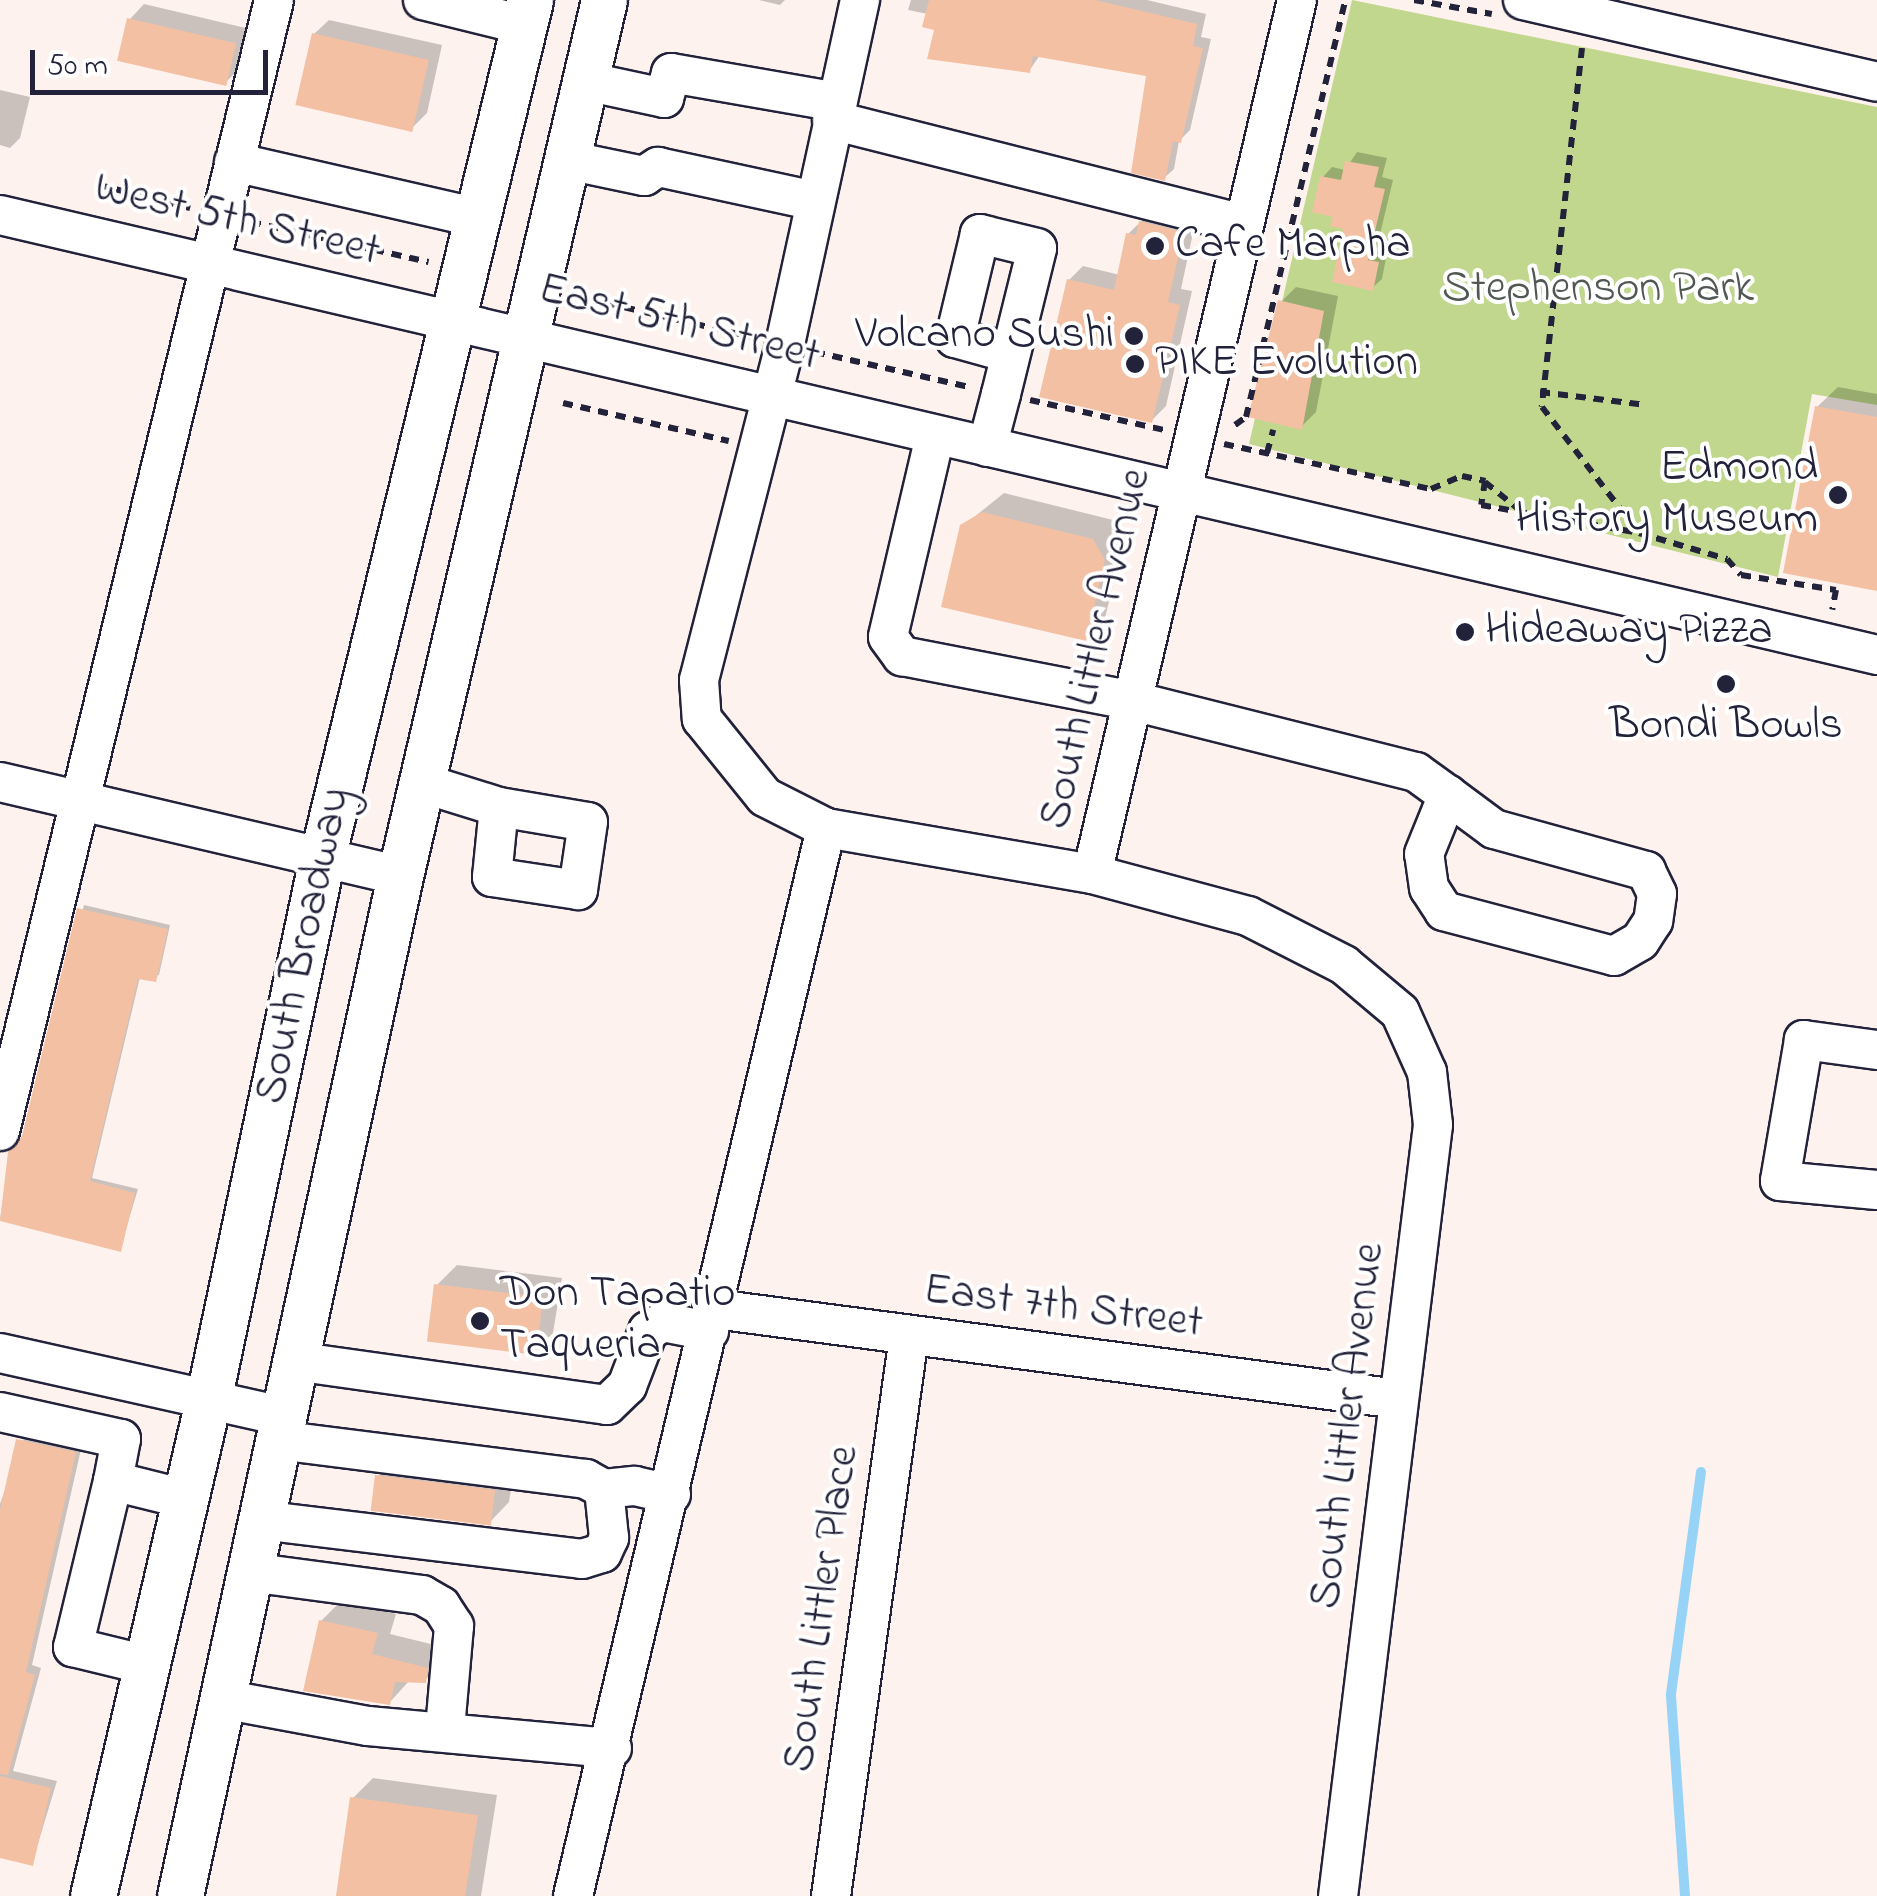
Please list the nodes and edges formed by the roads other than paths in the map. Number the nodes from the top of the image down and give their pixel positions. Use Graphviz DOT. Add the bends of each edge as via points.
graph roads {
  1 [pos="274,0"];
  2 [pos="423,0"];
  3 [pos="604,0"];
  4 [pos="860,0"];
  5 [pos="1297,0"];
  6 [pos="1523,0"];
  7 [pos="528,13"];
  8 [pos="585,81"];
  9 [pos="1877,82"];
  10 [pos="835,111"];
  11 [pos="567,160"];
  12 [pos="234,162"];
  13 [pos="815,201"];
  14 [pos="0,214"];
  15 [pos="478,218"];
  16 [pos="1242,224"];
  17 [pos="209,263"];
  18 [pos="452,320"];
  19 [pos="525,335"];
  20 [pos="1010,353"];
  21 [pos="772,396"];
  22 [pos="935,436"];
  23 [pos="986,447"];
  24 [pos="1182,494"];
  25 [pos="1877,655"];
  26 [pos="1133,701"];
  27 [pos="0,782"];
  28 [pos="422,783"];
  29 [pos="1448,796"];
  30 [pos="77,801"];
  31 [pos="499,807"];
  32 [pos="826,828"];
  33 [pos="322,858"];
  34 [pos="1092,874"];
  35 [pos="400,876"];
  36 [pos="1877,1050"];
  37 [pos="0,1131"];
  38 [pos="1877,1190"];
  39 [pos="712,1320"];
  40 [pos="909,1336"];
  41 [pos="0,1352"];
  42 [pos="294,1361"];
  43 [pos="1398,1399"];
  44 [pos="208,1401"];
  45 [pos="0,1412"];
  46 [pos="280,1428"];
  47 [pos="113,1481"];
  48 [pos="604,1490"];
  49 [pos="671,1494"];
  50 [pos="186,1499"];
  51 [pos="260,1520"];
  52 [pos="249,1572"];
  53 [pos="147,1665"];
  54 [pos="222,1698"];
  55 [pos="445,1729"];
  56 [pos="612,1748"];
  57 [pos="93,1896"];
  58 [pos="180,1896"];
  59 [pos="573,1896"];
  60 [pos="832,1896"];
  61 [pos="1338,1896"];
  1 -- 12 [label="street"];
  2 -- 7 [label="street"];
  3 -- 8 [label="main road, South Broadway"];
  4 -- 10 [label="street"];
  5 -- 16 [label="street, South Littler Avenue"];
  6 -- 9 [label="street"];
  7 -- 15 [label="main road, South Broadway"];
  8 -- 10 [label="street" via="664,98 670,73"];
  8 -- 11 [label="main road, South Broadway"];
  10 -- 13 [label="street"];
  10 -- 16 [label="street"];
  11 -- 13 [label="street" via="644,176 658,167"];
  11 -- 19 [label="main road, South Broadway"];
  12 -- 15 [label="street"];
  12 -- 17 [label="street"];
  13 -- 21 [label="street"];
  14 -- 17 [label="street, West 5th Street"];
  15 -- 18 [label="main road, South Broadway"];
  16 -- 24 [label="street, South Littler Avenue"];
  17 -- 18 [label="street, West 5th Street"];
  17 -- 30 [label="street"];
  18 -- 19 [label="street, East 5th Street"];
  18 -- 33 [label="main road, South Broadway"];
  19 -- 21 [label="street, East 5th Street"];
  19 -- 28 [label="main road, South Broadway"];
  20 -- 23 [label="street"];
  21 -- 22 [label="street, East 5th Street"];
  21 -- 32 [label="street" via="699,680 702,719 764,797"];
  22 -- 23 [label="street, East 5th Street"];
  22 -- 26 [label="street" via="888,637 902,656"];
  23 -- 24 [label="street, East 5th Street"];
  24 -- 25 [label="street, East 5th Street"];
  24 -- 26 [label="street, South Littler Avenue"];
  26 -- 29 [label="street" via="1416,772"];
  26 -- 34 [label="street, South Littler Avenue"];
  27 -- 30 [label="street"];
  28 -- 31 [label="street"];
  28 -- 35 [label="main road, South Broadway"];
  29 -- 29 [label="street" via="1494,829 1646,872 1657,894 1640,941 1614,956 1444,911 1429,888 1424,854"];
  30 -- 33 [label="street"];
  30 -- 37 [label="street"];
  32 -- 34 [label="street"];
  32 -- 39 [label="street"];
  33 -- 35 [label="street"];
  33 -- 44 [label="main road, South Broadway"];
  34 -- 43 [label="street, South Littler Avenue" via="1248,916 1344,965 1400,1012 1427,1072 1433,1126"];
  35 -- 42 [label="main road, South Broadway"];
  36 -- 38 [label="street" via="1804,1040 1780,1181"];
  39 -- 40 [label="street, East 7th Street"];
  39 -- 42 [label="street, East 7th Street" via="662,1322 648,1331 627,1386 607,1405"];
  39 -- 49 [label="street"];
  40 -- 43 [label="street, East 7th Street"];
  40 -- 60 [label="street, South Littler Place"];
  41 -- 44 [label="street"];
  42 -- 46 [label="main road, South Broadway"];
  43 -- 61 [label="street, South Littler Avenue"];
  44 -- 46 [label="street"];
  44 -- 50 [label="main road, South Broadway"];
  45 -- 47 [label="street" via="121,1439"];
  46 -- 48 [label="street" via="586,1479"];
  46 -- 51 [label="main road, South Broadway"];
  47 -- 50 [label="street"];
  47 -- 53 [label="street" via="73,1647"];
  48 -- 49 [label="street" via="635,1486"];
  48 -- 51 [label="street" via="609,1538 602,1553 582,1559"];
  49 -- 56 [label="street"];
  50 -- 53 [label="main road, South Broadway"];
  51 -- 52 [label="main road, South Broadway"];
  52 -- 54 [label="main road, South Broadway"];
  52 -- 55 [label="street" via="422,1595 442,1606 454,1626"];
  53 -- 57 [label="main road, South Broadway"];
  54 -- 55 [label="street" via="368,1726"];
  54 -- 58 [label="main road, South Broadway"];
  55 -- 56 [label="street"];
  56 -- 59 [label="street"];
}
